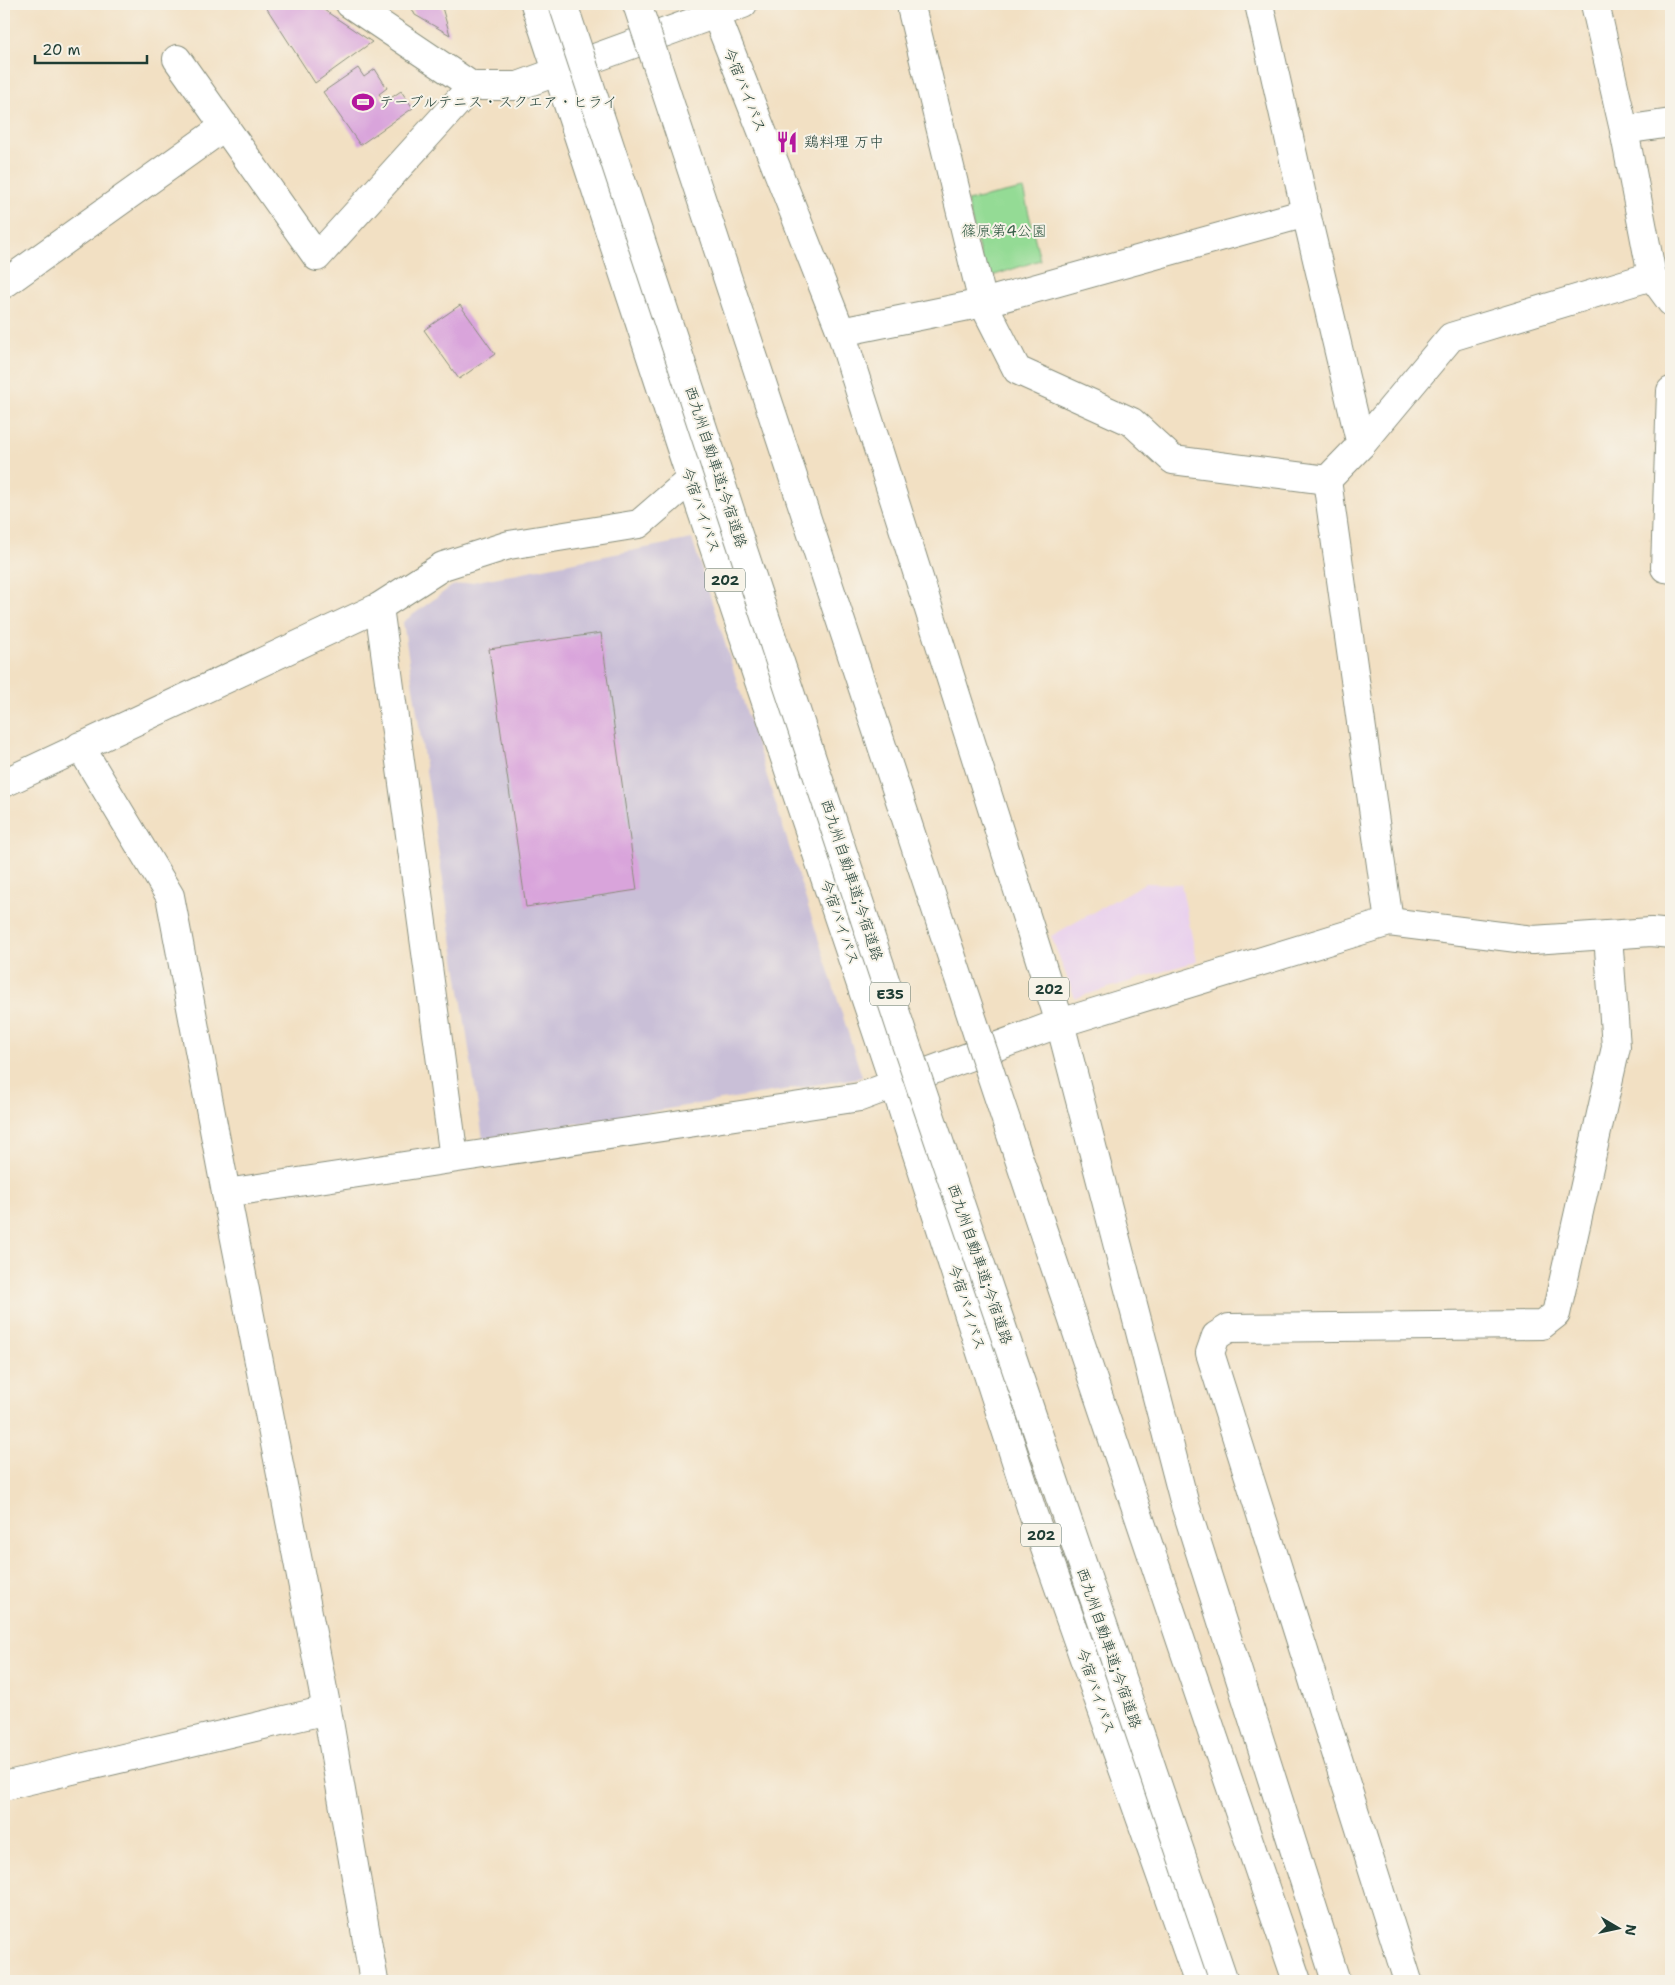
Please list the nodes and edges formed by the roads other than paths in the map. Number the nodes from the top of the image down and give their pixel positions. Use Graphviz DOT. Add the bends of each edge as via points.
graph roads {
  1 [pos="350,4"];
  2 [pos="535,4"];
  3 [pos="563,4"];
  4 [pos="637,4"];
  5 [pos="743,4"];
  6 [pos="913,4"];
  7 [pos="1259,4"];
  8 [pos="1595,4"];
  9 [pos="713,8"];
  10 [pos="177,58"];
  11 [pos="558,73"];
  12 [pos="472,86"];
  13 [pos="1671,124"];
  14 [pos="225,126"];
  15 [pos="1624,130"];
  16 [pos="1306,213"];
  17 [pos="1652,276"];
  18 [pos="4,284"];
  19 [pos="1671,302"];
  20 [pos="983,303"];
  21 [pos="841,332"];
  22 [pos="1671,391"];
  23 [pos="1361,445"];
  24 [pos="691,479"];
  25 [pos="1328,480"];
  26 [pos="1671,569"];
  27 [pos="379,607"];
  28 [pos="80,746"];
  29 [pos="4,783"];
  30 [pos="1389,922"];
  31 [pos="1671,934"];
  32 [pos="1608,935"];
  33 [pos="1060,1023"];
  34 [pos="895,1086"];
  35 [pos="454,1158"];
  36 [pos="226,1193"];
  37 [pos="327,1710"];
  38 [pos="4,1786"];
  39 [pos="374,1981"];
  40 [pos="1198,1981"];
  41 [pos="1224,1981"];
  42 [pos="1298,1981"];
  43 [pos="1336,1981"];
  44 [pos="1408,1981"];
  1 -- 12 [label="main road"];
  2 -- 11 [label="main road, 今宿バイパス / 202"];
  3 -- 41 [label="main road, 西九州自動車道;今宿道路 / E35, bridge" via="906,1044"];
  4 -- 42 [label="main road, bridge" via="979,1040 1185,1656"];
  5 -- 9 [label="main road"];
  6 -- 20 [label="main road" via="912,11"];
  7 -- 16 [label="main road"];
  8 -- 15 [label="main road"];
  9 -- 11 [label="main road"];
  9 -- 21 [label="main road, 今宿バイパス / 202"];
  10 -- 14 [label="main road"];
  11 -- 12 [label="main road" via="518,86"];
  11 -- 24 [label="main road, 今宿バイパス / 202"];
  12 -- 14 [label="main road" via="317,257"];
  13 -- 15 [label="main road"];
  14 -- 18 [label="main road"];
  15 -- 17 [label="main road"];
  16 -- 20 [label="main road"];
  16 -- 23 [label="main road"];
  17 -- 19 [label="main road"];
  17 -- 23 [label="main road" via="1451,337"];
  20 -- 21 [label="main road"];
  20 -- 25 [label="main road" via="1017,370 1132,422 1173,460"];
  21 -- 33 [label="main road, 今宿バイパス / 202"];
  22 -- 26 [label="main road" via="1665,568"];
  23 -- 25 [label="main road"];
  24 -- 27 [label="main road" via="639,524 509,545 443,566"];
  24 -- 34 [label="main road, 今宿バイパス / 202"];
  25 -- 30 [label="main road"];
  27 -- 28 [label="main road"];
  27 -- 35 [label="main road"];
  28 -- 29 [label="main road"];
  28 -- 36 [label="main road" via="170,896"];
  30 -- 32 [label="main road" via="1534,940"];
  30 -- 33 [label="main road"];
  31 -- 32 [label="main road"];
  32 -- 44 [label="main road" via="1616,1047 1556,1314 1542,1325 1230,1328 1216,1336 1210,1353"];
  33 -- 34 [label="main road"];
  33 -- 43 [label="main road, 今宿バイパス / 202" via="1185,1506"];
  34 -- 35 [label="main road" via="860,1097"];
  34 -- 40 [label="main road, 今宿バイパス / 202" via="1034,1517"];
  35 -- 36 [label="main road"];
  36 -- 37 [label="main road"];
  37 -- 38 [label="main road"];
  37 -- 39 [label="main road"];
}
